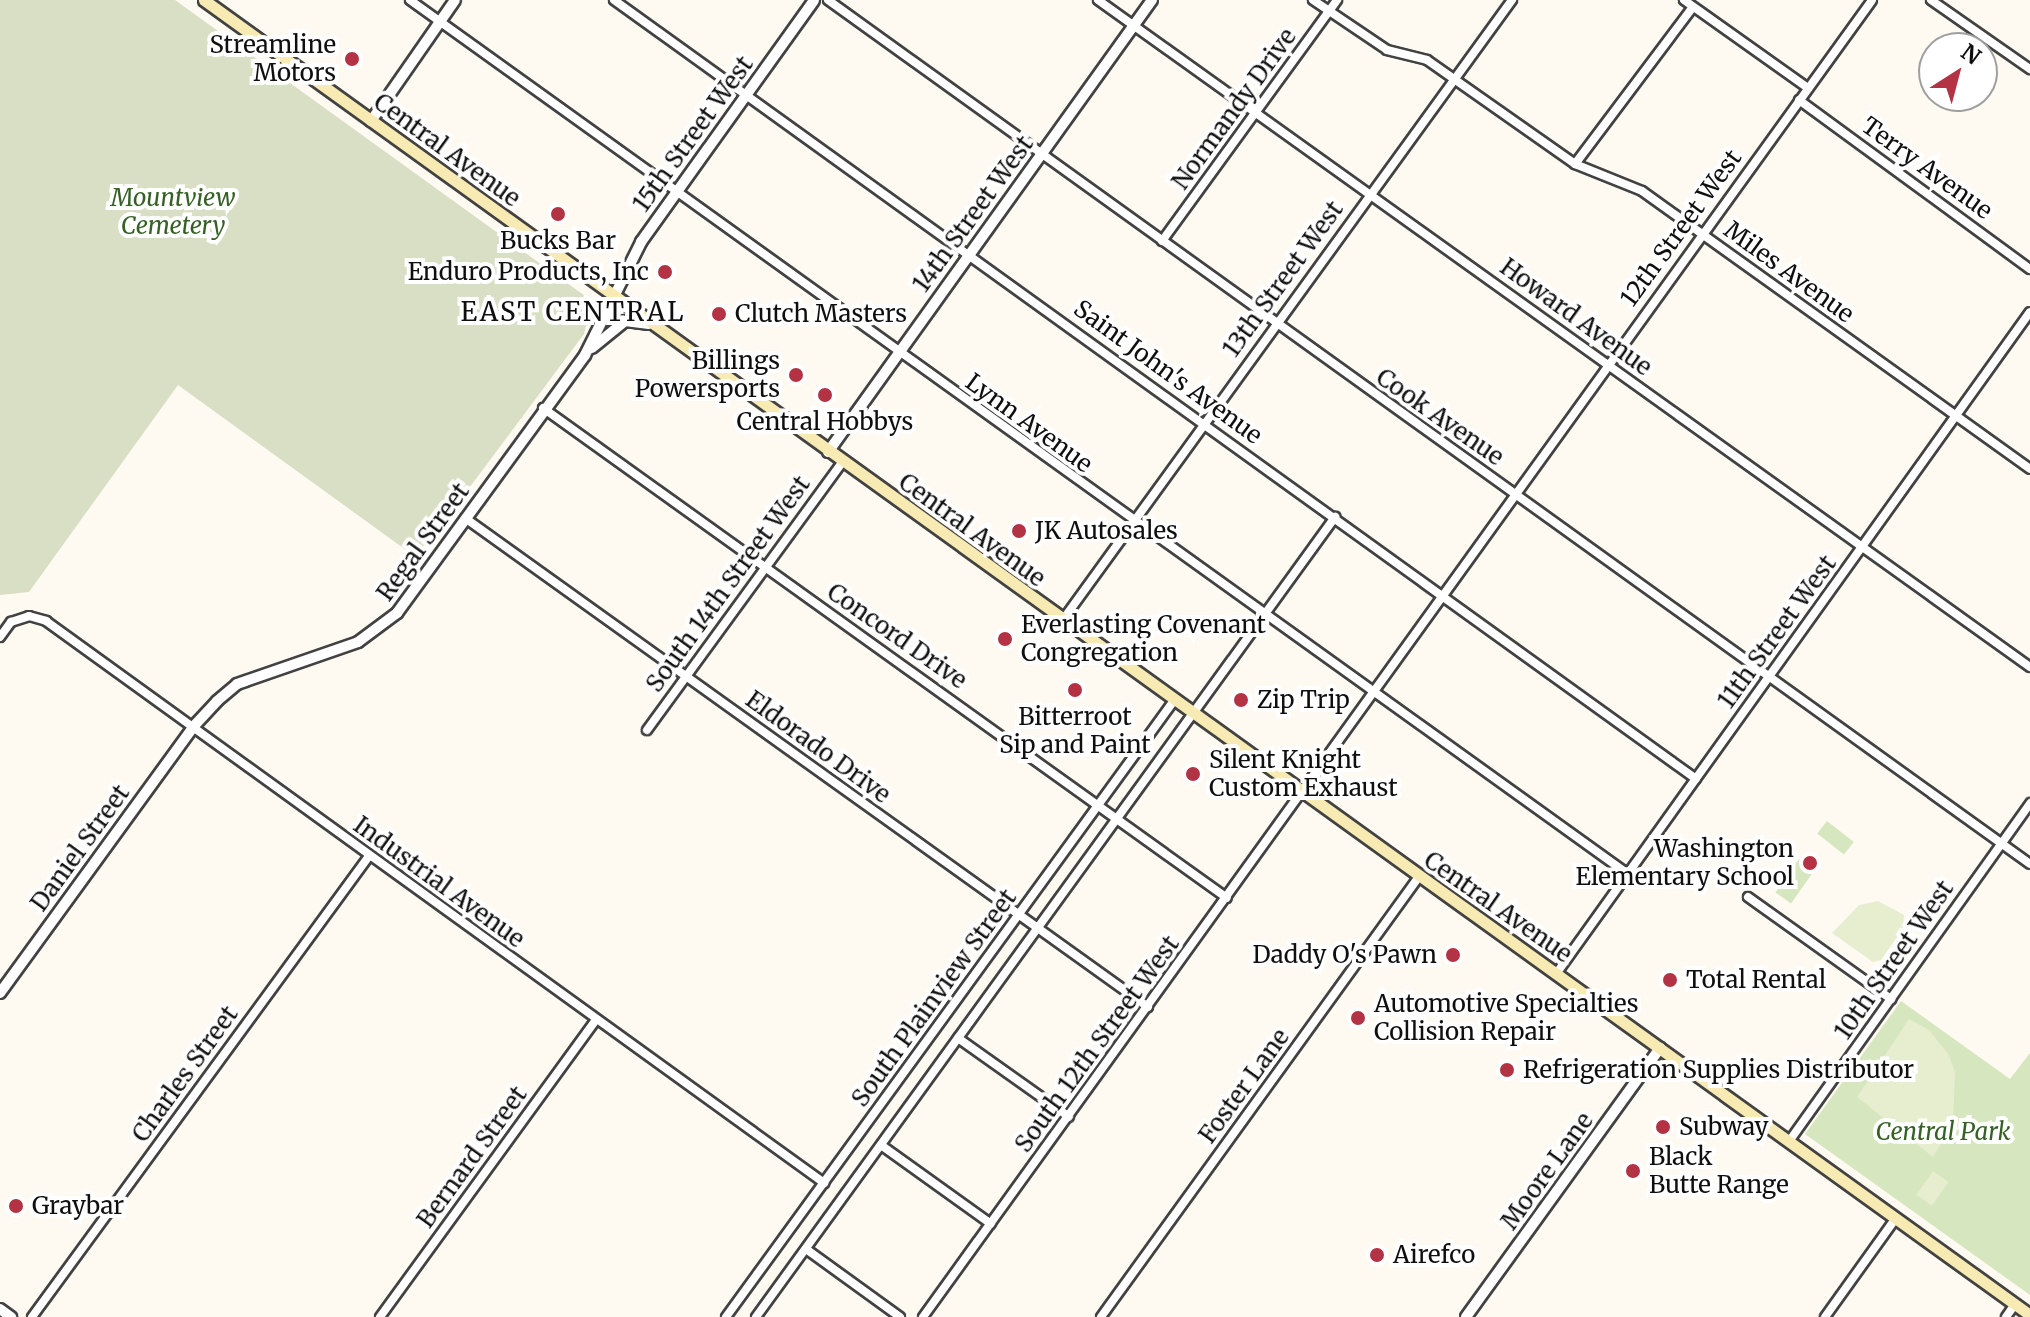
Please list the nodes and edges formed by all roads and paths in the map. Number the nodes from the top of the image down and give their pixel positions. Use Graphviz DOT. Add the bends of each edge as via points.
graph roads {
  1 [pos="204,0"];
  2 [pos="410,0"];
  3 [pos="455,0"];
  4 [pos="614,0"];
  5 [pos="814,0"];
  6 [pos="828,0"];
  7 [pos="1098,0"];
  8 [pos="1152,0"];
  9 [pos="1313,0"];
  10 [pos="1337,0"];
  11 [pos="1512,0"];
  12 [pos="1684,0"];
  13 [pos="1872,0"];
  14 [pos="1931,0"];
  15 [pos="1693,7"];
  16 [pos="1329,11"];
  17 [pos="440,22"];
  18 [pos="1134,25"];
  19 [pos="2030,69"];
  20 [pos="1454,78"];
  21 [pos="1808,88"];
  22 [pos="746,93"];
  23 [pos="1799,100"];
  24 [pos="1257,111"];
  25 [pos="371,121"];
  26 [pos="1041,154"];
  27 [pos="1575,164"];
  28 [pos="676,190"];
  29 [pos="1371,191"];
  30 [pos="1702,233"];
  31 [pos="1162,241"];
  32 [pos="969,255"];
  33 [pos="2030,269"];
  34 [pos="614,298"];
  35 [pos="2030,312"];
  36 [pos="1276,323"];
  37 [pos="654,326"];
  38 [pos="898,353"];
  39 [pos="585,355"];
  40 [pos="1607,365"];
  41 [pos="543,408"];
  42 [pos="1956,416"];
  43 [pos="1205,422"];
  44 [pos="828,452"];
  45 [pos="842,463"];
  46 [pos="2030,469"];
  47 [pos="1514,495"];
  48 [pos="1335,517"];
  49 [pos="465,518"];
  50 [pos="1133,523"];
  51 [pos="1863,545"];
  52 [pos="766,567"];
  53 [pos="1443,595"];
  54 [pos="1263,616"];
  55 [pos="1062,621"];
  56 [pos="0,637"];
  57 [pos="2030,667"];
  58 [pos="685,676"];
  59 [pos="1769,677"];
  60 [pos="1373,694"];
  61 [pos="1173,702"];
  62 [pos="1191,716"];
  63 [pos="193,727"];
  64 [pos="647,730"];
  65 [pos="1696,779"];
  66 [pos="1302,794"];
  67 [pos="2030,803"];
  68 [pos="1099,804"];
  69 [pos="1118,817"];
  70 [pos="2002,843"];
  71 [pos="369,856"];
  72 [pos="2030,864"];
  73 [pos="1628,874"];
  74 [pos="1418,878"];
  75 [pos="1748,897"];
  76 [pos="1227,898"];
  77 [pos="1020,916"];
  78 [pos="1038,928"];
  79 [pos="1556,974"];
  80 [pos="0,993"];
  81 [pos="1891,999"];
  82 [pos="1148,1007"];
  83 [pos="596,1020"];
  84 [pos="958,1038"];
  85 [pos="1660,1048"];
  86 [pos="1069,1117"];
  87 [pos="1790,1140"];
  88 [pos="881,1145"];
  89 [pos="824,1183"];
  90 [pos="1896,1218"];
  91 [pos="991,1224"];
  92 [pos="806,1249"];
  93 [pos="2015,1304"];
  94 [pos="0,1309"];
  95 [pos="2030,1315"];
  96 [pos="11,1317"];
  97 [pos="32,1317"];
  98 [pos="380,1317"];
  99 [pos="726,1317"];
  100 [pos="756,1317"];
  101 [pos="900,1317"];
  102 [pos="923,1317"];
  103 [pos="1101,1317"];
  104 [pos="1466,1317"];
  105 [pos="1825,1317"];
  106 [pos="2006,1317"];
  1 -- 25 [label="main road, Central Avenue"];
  2 -- 17 [label="street, Lynn Avenue"];
  3 -- 17 [label="street"];
  4 -- 22 [label="street, Saint John's Avenue"];
  5 -- 22 [label="street, 15th Street West"];
  6 -- 26 [label="street, Cook Avenue"];
  7 -- 18 [label="street, Howard Avenue"];
  8 -- 18 [label="street, 14th Street West"];
  9 -- 16 [label="street, Miles Avenue"];
  10 -- 16 [label="street, Normandy Drive"];
  11 -- 20 [label="street, 13th Street West"];
  12 -- 15 [label="street"];
  13 -- 21 [label="street, 12th Street West"];
  14 -- 19 [label="street"];
  15 -- 21 [label="street"];
  15 -- 27 [label="street"];
  16 -- 20 [label="street, Miles Avenue" via="1387,50 1427,60"];
  16 -- 24 [label="street, Normandy Drive"];
  17 -- 25 [label="street"];
  17 -- 28 [label="street, Lynn Avenue"];
  18 -- 24 [label="street, Howard Avenue"];
  18 -- 26 [label="street, 14th Street West"];
  20 -- 27 [label="street, Miles Avenue"];
  20 -- 29 [label="street, 13th Street West"];
  21 -- 23 [label="street, 12th Street West"];
  22 -- 28 [label="street, 15th Street West"];
  22 -- 32 [label="street, Saint John's Avenue"];
  23 -- 30 [label="street, 12th Street West"];
  23 -- 33 [label="street, Terry Avenue"];
  24 -- 29 [label="street, Howard Avenue"];
  24 -- 31 [label="street, Normandy Drive"];
  25 -- 34 [label="main road, Central Avenue"];
  26 -- 31 [label="street, Cook Avenue"];
  26 -- 32 [label="street, 14th Street West"];
  27 -- 30 [label="street, Miles Avenue" via="1623,179"];
  28 -- 34 [label="street, 15th Street West" via="641,242"];
  28 -- 38 [label="street, Lynn Avenue"];
  29 -- 36 [label="street, 13th Street West"];
  29 -- 40 [label="street, Howard Avenue"];
  30 -- 40 [label="street, 12th Street West"];
  30 -- 42 [label="street, Miles Avenue"];
  31 -- 36 [label="street, Cook Avenue"];
  32 -- 38 [label="street, 14th Street West"];
  32 -- 43 [label="street, Saint John's Avenue"];
  34 -- 37 [label="main road, Central Avenue"];
  34 -- 39 [label="street, Regal Street"];
  35 -- 42 [label="street, 11th Street West"];
  36 -- 43 [label="street, 13th Street West"];
  36 -- 47 [label="street, Cook Avenue"];
  37 -- 39 [label="street" via="625,321"];
  37 -- 44 [label="main road, Central Avenue"];
  38 -- 44 [label="street, 14th Street West"];
  38 -- 50 [label="street, Lynn Avenue"];
  39 -- 41 [label="street, Regal Street"];
  40 -- 47 [label="street, 12th Street West"];
  40 -- 51 [label="street, Howard Avenue"];
  41 -- 49 [label="street, Regal Street"];
  41 -- 52 [label="street, Concord Drive"];
  42 -- 46 [label="street, Miles Avenue"];
  42 -- 51 [label="street, 11th Street West"];
  43 -- 48 [label="street, Saint John's Avenue"];
  43 -- 50 [label="street, 13th Street West"];
  44 -- 45 [label="main road, Central Avenue"];
  45 -- 52 [label="street, South 14th Street West"];
  45 -- 55 [label="main road, Central Avenue"];
  47 -- 53 [label="street, 12th Street West"];
  47 -- 59 [label="street, Cook Avenue"];
  48 -- 53 [label="street, Saint John's Avenue"];
  48 -- 54 [label="street, South Plainview Street"];
  49 -- 58 [label="street, Eldorado Drive"];
  49 -- 63 [label="street, Regal Street" via="378,631 237,684"];
  50 -- 54 [label="street, Lynn Avenue"];
  50 -- 55 [label="street, 13th Street West"];
  51 -- 57 [label="street, Howard Avenue"];
  51 -- 59 [label="street, 11th Street West"];
  52 -- 58 [label="street, South 14th Street West"];
  52 -- 68 [label="street, Concord Drive"];
  53 -- 60 [label="street, 12th Street West"];
  53 -- 65 [label="street, Saint John's Avenue"];
  54 -- 60 [label="street, Lynn Avenue"];
  54 -- 62 [label="street, South Plainview Street"];
  55 -- 61 [label="main road, Central Avenue"];
  56 -- 63 [label="street, Industrial Avenue" via="11,622 29,616 46,621"];
  58 -- 64 [label="street, South 14th Street West"];
  58 -- 77 [label="street, Eldorado Drive"];
  59 -- 65 [label="street, 11th Street West"];
  59 -- 70 [label="street, Cook Avenue"];
  60 -- 66 [label="street, 12th Street West"];
  60 -- 73 [label="street, Lynn Avenue"];
  61 -- 62 [label="main road, Central Avenue"];
  61 -- 68 [label="street, South Plainview Street"];
  62 -- 66 [label="main road, Central Avenue"];
  62 -- 69 [label="street, South Plainview Street"];
  63 -- 71 [label="street, Industrial Avenue"];
  63 -- 80 [label="street, Daniel Street"];
  65 -- 73 [label="street, 11th Street West"];
  66 -- 74 [label="main road, Central Avenue"];
  66 -- 76 [label="street, South 12th Street West"];
  67 -- 70 [label="street, 10th Street West"];
  68 -- 69 [label="street, Concord Drive"];
  68 -- 77 [label="street, South Plainview Street"];
  69 -- 76 [label="street, Concord Drive"];
  69 -- 78 [label="street, South Plainview Street"];
  70 -- 72 [label="street, Cook Avenue"];
  70 -- 81 [label="street, 10th Street West"];
  71 -- 83 [label="street, Industrial Avenue"];
  71 -- 97 [label="street, Charles Street"];
  73 -- 79 [label="street, 11th Street West"];
  74 -- 79 [label="main road, Central Avenue"];
  74 -- 103 [label="street, Foster Lane"];
  75 -- 81 [label="street"];
  76 -- 82 [label="street, South 12th Street West"];
  77 -- 78 [label="street, Eldorado Drive"];
  77 -- 89 [label="street, South Plainview Street"];
  78 -- 82 [label="street, Eldorado Drive"];
  78 -- 84 [label="street, South Plainview Street"];
  79 -- 85 [label="main road, Central Avenue"];
  81 -- 87 [label="street, 10th Street West"];
  82 -- 86 [label="street, South 12th Street West"];
  83 -- 89 [label="street, Industrial Avenue"];
  83 -- 98 [label="street, Bernard Street"];
  84 -- 86 [label="street"];
  84 -- 88 [label="street, South Plainview Street"];
  85 -- 87 [label="main road, Central Avenue"];
  85 -- 104 [label="street, Moore Lane"];
  86 -- 91 [label="street, South 12th Street West"];
  87 -- 90 [label="main road, Central Avenue"];
  88 -- 91 [label="street"];
  88 -- 92 [label="street, South Plainview Street"];
  89 -- 99 [label="street, South Plainview Street"];
  90 -- 93 [label="main road, Central Avenue"];
  90 -- 105 [label="street"];
  91 -- 102 [label="street, South 12th Street West"];
  92 -- 100 [label="street, South Plainview Street"];
  92 -- 101 [label="street"];
  93 -- 95 [label="main road, Central Avenue"];
  93 -- 106 [label="street"];
  94 -- 96 [label="street"];
}
